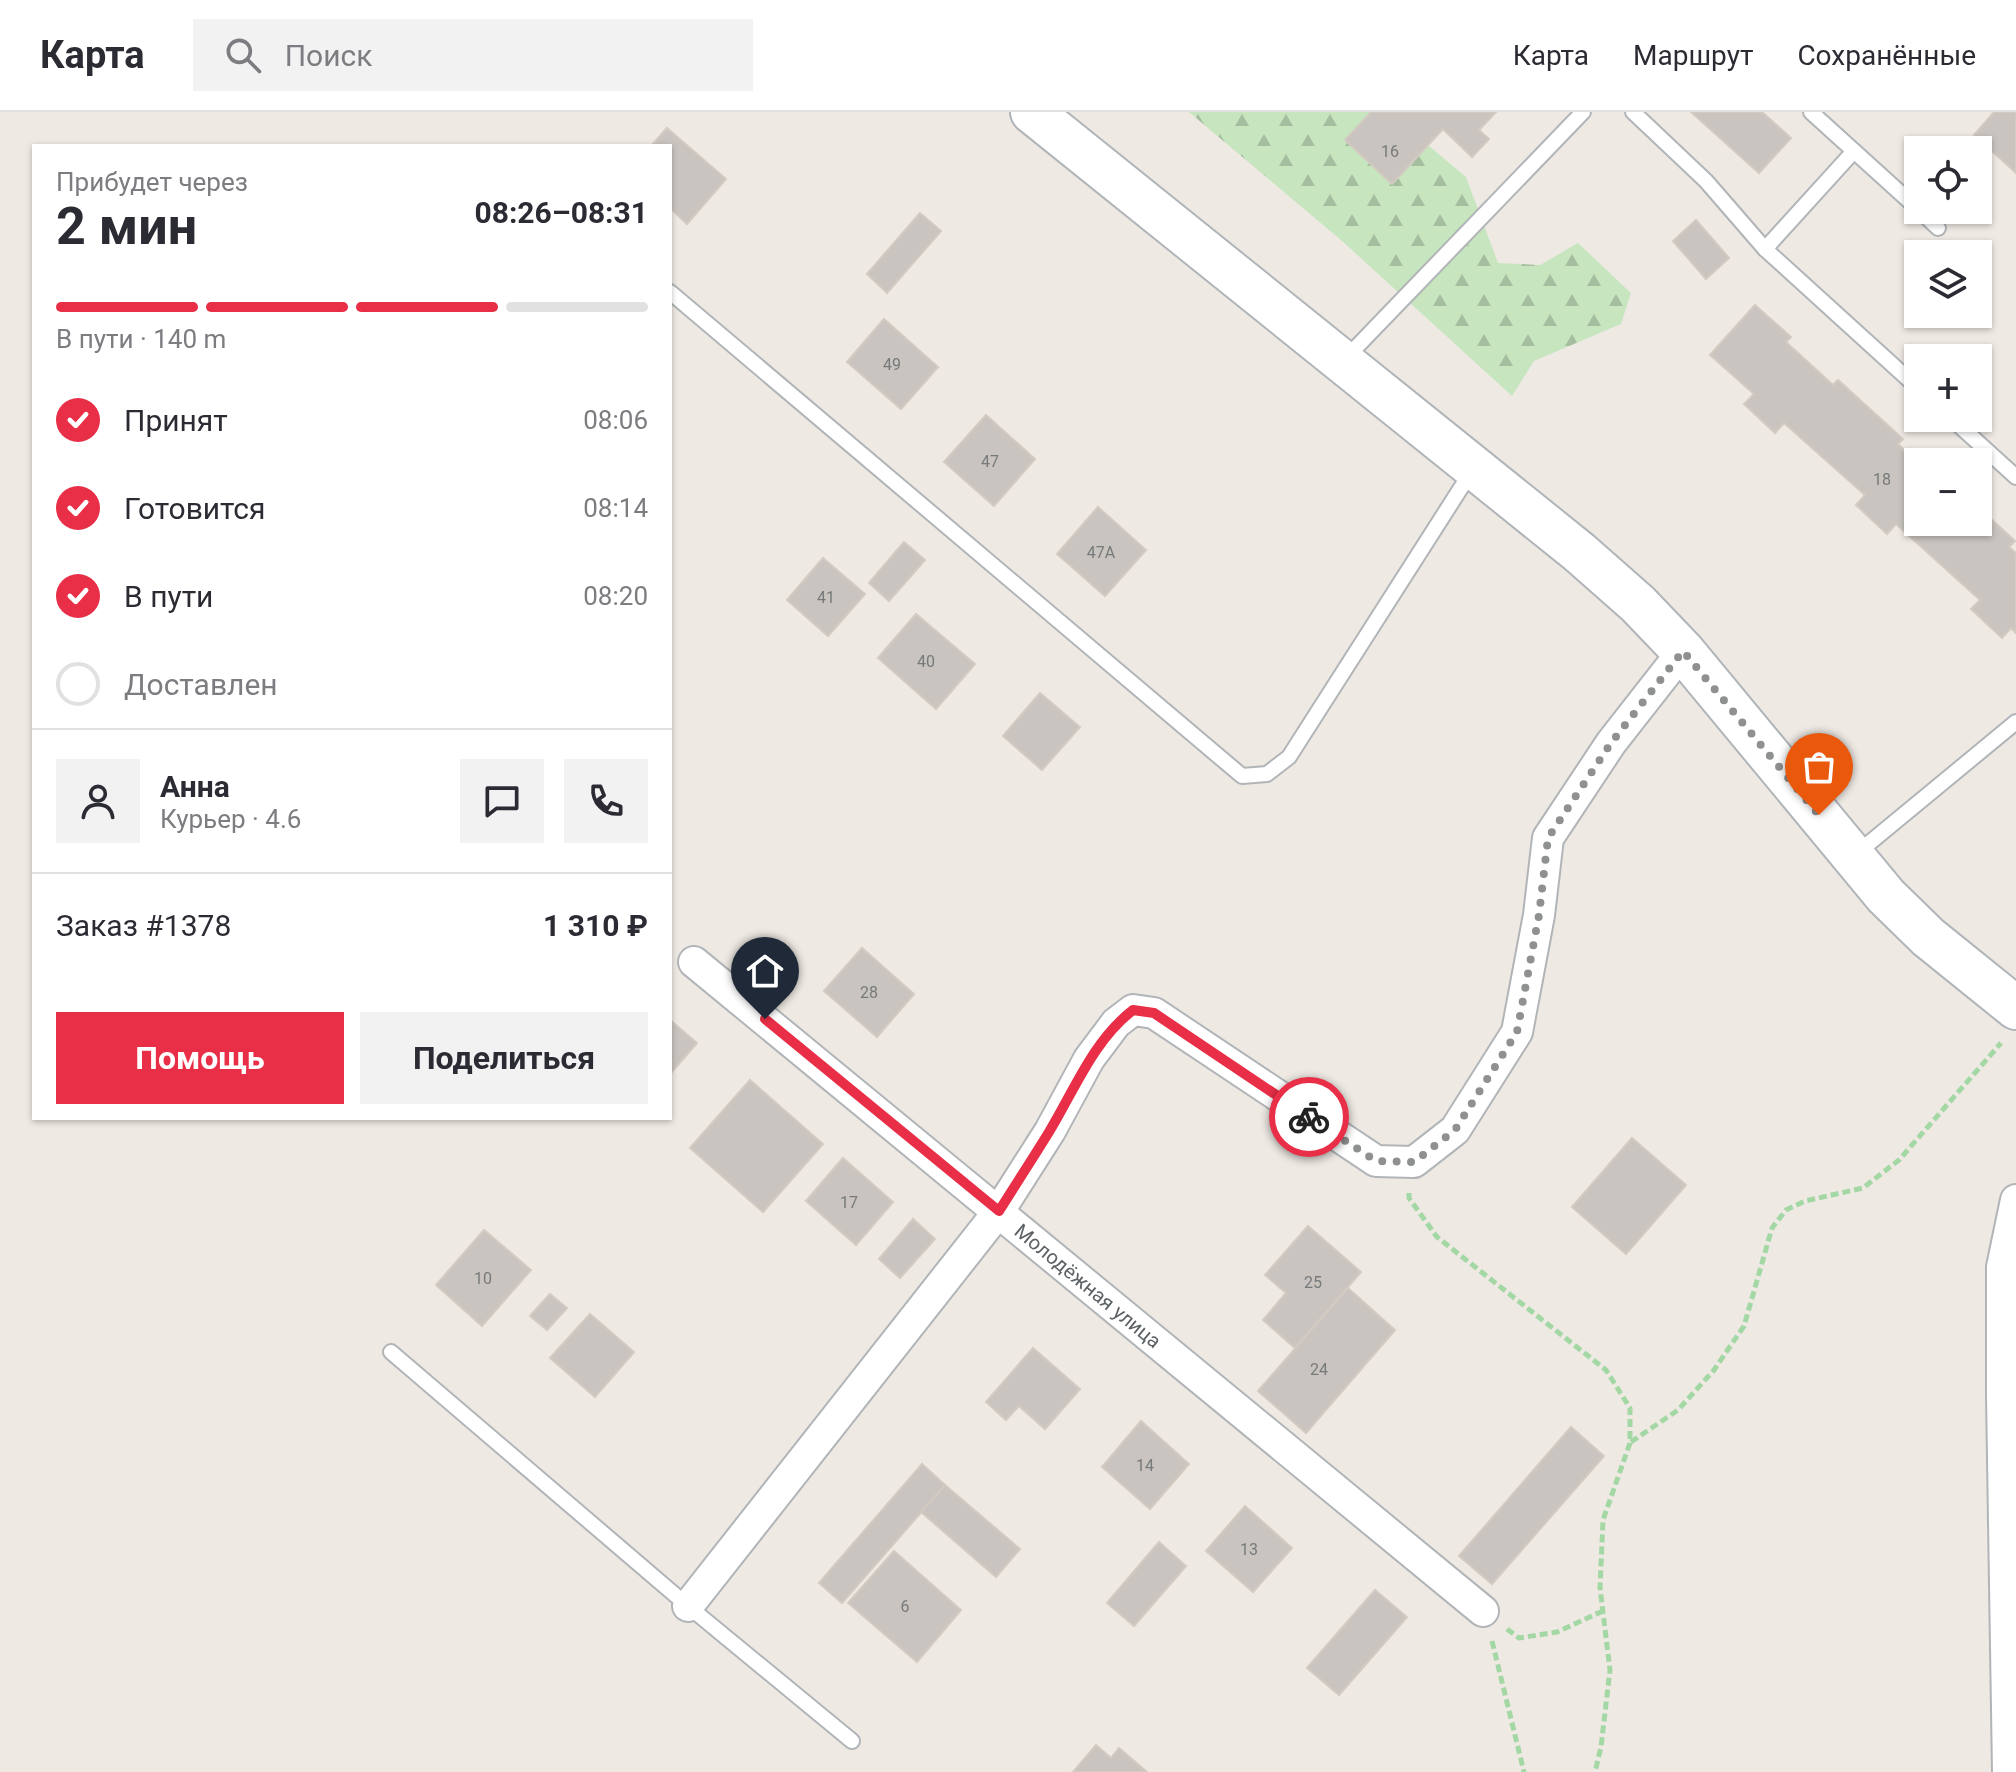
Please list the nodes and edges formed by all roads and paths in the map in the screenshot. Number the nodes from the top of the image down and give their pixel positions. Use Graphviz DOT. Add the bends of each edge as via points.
graph roads {
  1 [pos="1032,112"];
  2 [pos="1583,112"];
  3 [pos="1633,112"];
  4 [pos="1811,112"];
  5 [pos="1854,151"];
  6 [pos="1904,197"];
  7 [pos="1934,224"];
  8 [pos="1938,228"];
  9 [pos="1765,249"];
  10 [pos="672,294"];
  11 [pos="1341,363"];
  12 [pos="1904,375"];
  13 [pos="1966,432"];
  14 [pos="1473,468"];
  15 [pos="2016,477"];
  16 [pos="1683,651"];
  17 [pos="2016,722"];
  18 [pos="1853,856"];
  19 [pos="694,962"];
  20 [pos="2011,1022"];
  21 [pos="1405,1162"];
  22 [pos="2016,1200"];
  23 [pos="999,1211"];
  24 [pos="391,1352"];
  25 [pos="1630,1443"];
  26 [pos="688,1606"];
  27 [pos="1483,1611"];
  28 [pos="1603,1611"];
  29 [pos="852,1741"];
  30 [pos="1524,1772"];
  31 [pos="1595,1772"];
  32 [pos="2008,1772"];
  1 -- 11 [label="street"];
  2 -- 11 [label="lane"];
  3 -- 9 [label="lane" via="1695,170"];
  4 -- 5 [label="lane"];
  5 -- 6 [label="lane"];
  5 -- 9 [label="lane"];
  7 -- 8 [label="lane"];
  9 -- 12 [label="lane"];
  10 -- 14 [label="lane" via="1242,776 1267,774 1289,757"];
  11 -- 14 [label="street"];
  13 -- 15 [label="lane"];
  14 -- 16 [label="street" via="1591,562"];
  16 -- 18 [label="street"];
  16 -- 21 [label="street" via="1611,743 1548,838 1517,1032 1455,1130 1414,1162"];
  17 -- 18 [label="lane"];
  18 -- 20 [label="street"];
  19 -- 23 [label="street, Молодёжная улица"];
  20 -- 25 [label="path" via="1899,1160 1863,1188 1786,1210 1772,1228 1744,1326 1678,1410"];
  21 -- 23 [label="street" via="1376,1161 1154,1013 1133,1010 1089,1059"];
  21 -- 25 [label="path" via="1409,1198 1437,1237 1606,1370 1630,1408"];
  22 -- 32 [label="street" via="2002,1267"];
  23 -- 26 [label="street"];
  23 -- 27 [label="street, Молодёжная улица"];
  24 -- 26 [label="lane"];
  25 -- 28 [label="path" via="1603,1520"];
  26 -- 29 [label="lane"];
  27 -- 28 [label="path" via="1519,1638 1557,1632"];
  27 -- 30 [label="path"];
  28 -- 31 [label="path" via="1610,1670"];
}
